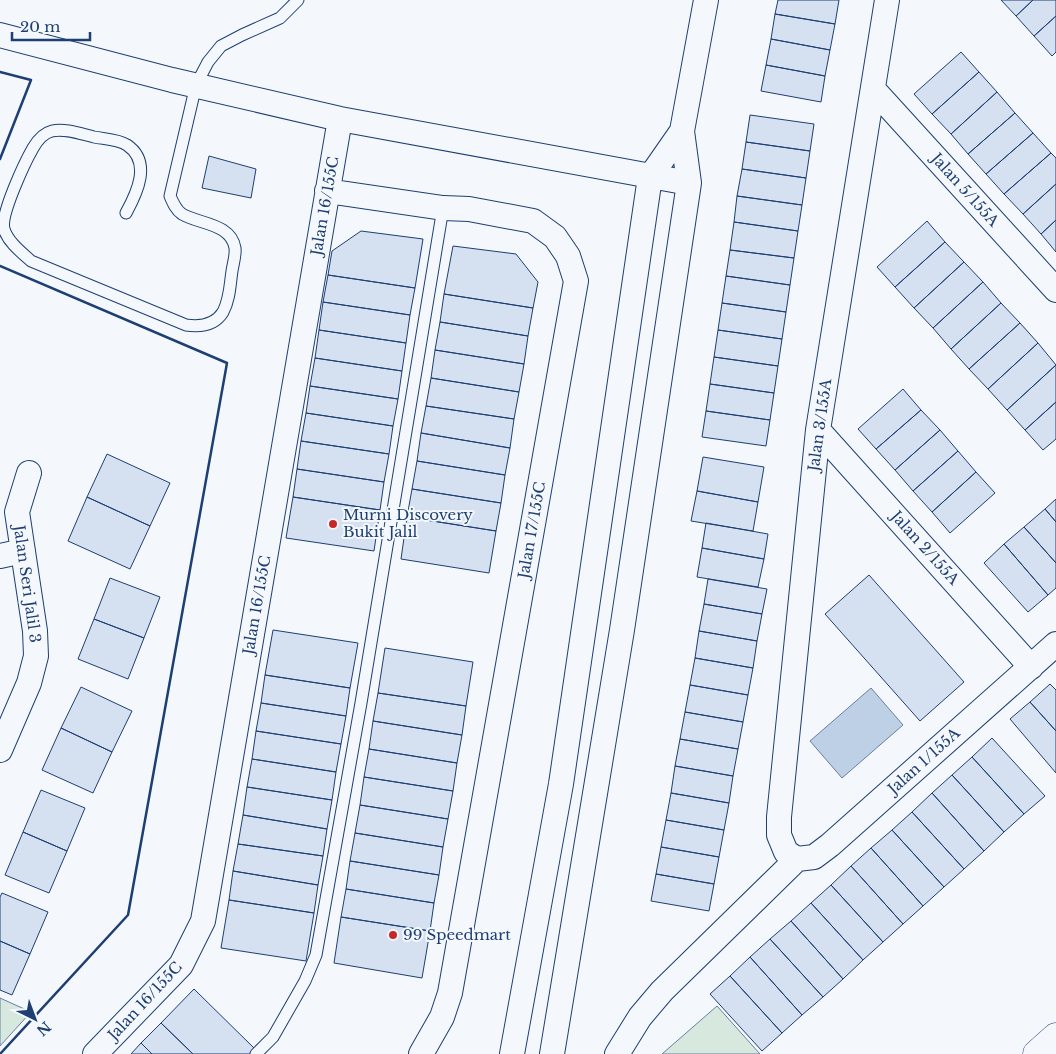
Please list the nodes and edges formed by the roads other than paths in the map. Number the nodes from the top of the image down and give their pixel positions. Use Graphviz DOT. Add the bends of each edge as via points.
graph roads {
  1 [pos="298,0"];
  2 [pos="706,0"];
  3 [pos="887,0"];
  4 [pos="0,35"];
  5 [pos="196,85"];
  6 [pos="873,90"];
  7 [pos="340,119"];
  8 [pos="682,131"];
  9 [pos="650,177"];
  10 [pos="689,183"];
  11 [pos="327,191"];
  12 [pos="443,208"];
  13 [pos="126,213"];
  14 [pos="1056,290"];
  15 [pos="818,430"];
  16 [pos="29,473"];
  17 [pos="23,551"];
  18 [pos="0,556"];
  19 [pos="1056,644"];
  20 [pos="1031,666"];
  21 [pos="0,750"];
  22 [pos="792,855"];
  23 [pos="1056,1037"];
  24 [pos="95,1054"];
  25 [pos="256,1054"];
  26 [pos="421,1054"];
  27 [pos="512,1054"];
  28 [pos="552,1054"];
  29 [pos="617,1054"];
  30 [pos="1036,1054"];
  1 -- 5 [label="lane" via="280,18 222,46 208,62"];
  2 -- 8 [label="street"];
  3 -- 6 [label="street, Jalan 3/155A"];
  4 -- 5 [label="street"];
  5 -- 7 [label="street"];
  5 -- 13 [label="lane" via="170,196 175,208 183,215 220,229 230,237 235,248 228,299 222,313 213,322 200,327 186,325 31,261 12,244 3,228 4,212 34,147 52,131 115,141 126,144 135,153 141,177"];
  6 -- 14 [label="street, Jalan 5/155A"];
  6 -- 15 [label="street, Jalan 3/155A"];
  7 -- 9 [label="street"];
  7 -- 11 [label="street, Jalan 16/155C"];
  8 -- 9 [label="street"];
  8 -- 10 [label="street"];
  9 -- 10 [label="street"];
  9 -- 27 [label="street" via="560,784"];
  10 -- 28 [label="street" via="622,630"];
  11 -- 12 [label="street, Jalan 17/155C"];
  11 -- 24 [label="street, Jalan 16/155C" via="203,921 181,965"];
  12 -- 25 [label="lane" via="316,955 273,1036"];
  12 -- 26 [label="street, Jalan 17/155C" via="469,209 533,221 555,237 568,256 576,281 450,994 442,1017"];
  15 -- 20 [label="street, Jalan 2/155A"];
  15 -- 22 [label="street, Jalan 3/155A" via="779,817 779,835"];
  16 -- 17 [label="street, Jalan Seri Jalil 3" via="17,512"];
  17 -- 18 [label="street"];
  17 -- 21 [label="street, Jalan Seri Jalil 3" via="36,656 29,682"];
  19 -- 20 [label="street, Jalan 1/155A"];
  20 -- 22 [label="street, Jalan 1/155A" via="830,845 814,856"];
  22 -- 29 [label="street" via="662,991 640,1017"];
  23 -- 30 [label="street"];
}
